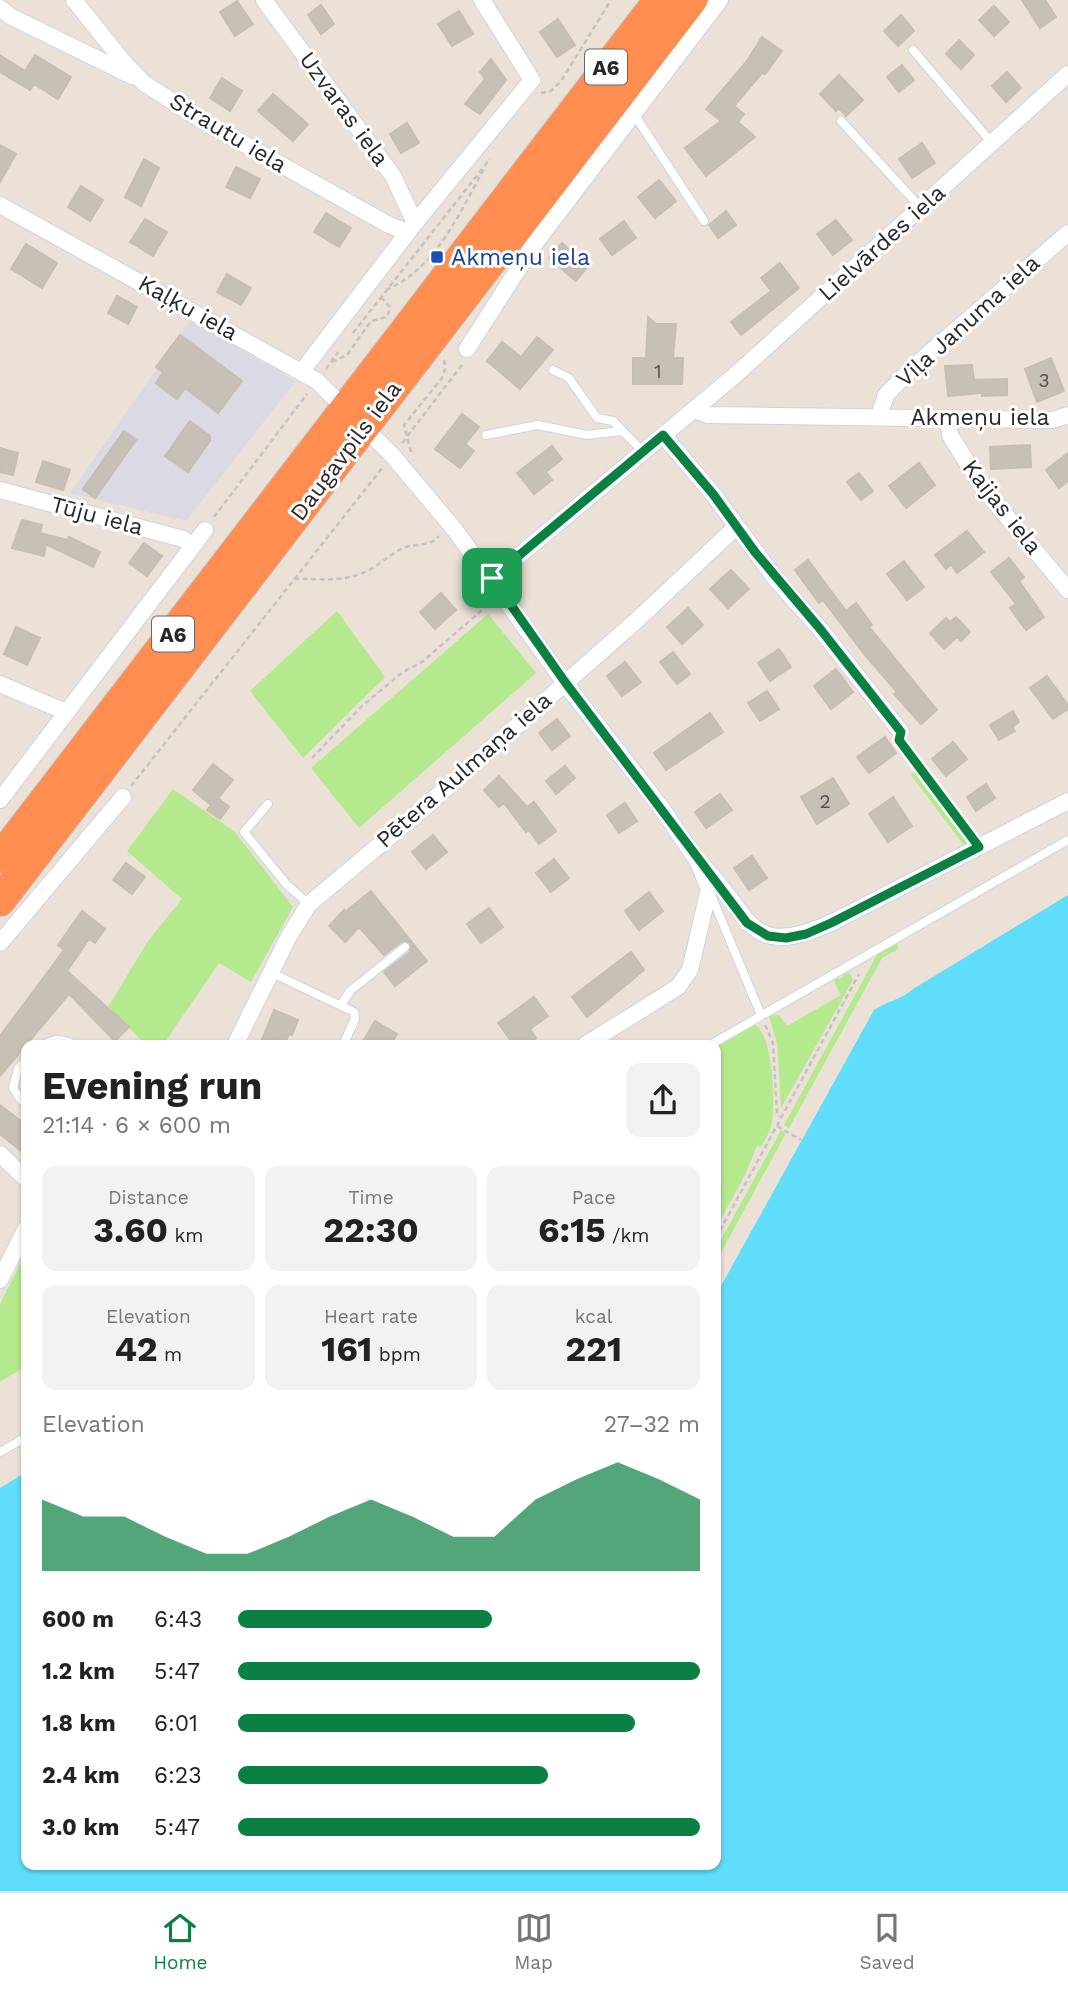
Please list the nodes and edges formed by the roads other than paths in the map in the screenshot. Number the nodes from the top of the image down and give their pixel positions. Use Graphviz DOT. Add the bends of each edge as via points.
graph roads {
  1 [pos="74,0"];
  2 [pos="264,0"];
  3 [pos="482,0"];
  4 [pos="659,0"];
  5 [pos="692,0"];
  6 [pos="720,0"];
  7 [pos="0,8"];
  8 [pos="913,50"];
  9 [pos="1068,74"];
  10 [pos="142,80"];
  11 [pos="634,114"];
  12 [pos="841,121"];
  13 [pos="992,143"];
  14 [pos="0,205"];
  15 [pos="921,208"];
  16 [pos="704,221"];
  17 [pos="411,228"];
  18 [pos="1068,233"];
  19 [pos="467,349"];
  20 [pos="553,370"];
  21 [pos="302,371"];
  22 [pos="695,410"];
  23 [pos="1068,415"];
  24 [pos="880,416"];
  25 [pos="948,418"];
  26 [pos="354,419"];
  27 [pos="622,431"];
  28 [pos="486,435"];
  29 [pos="663,435"];
  30 [pos="643,452"];
  31 [pos="0,491"];
  32 [pos="736,527"];
  33 [pos="205,530"];
  34 [pos="193,546"];
  35 [pos="492,578"];
  36 [pos="1068,590"];
  37 [pos="565,682"];
  38 [pos="0,684"];
  39 [pos="66,712"];
  40 [pos="901,732"];
  41 [pos="123,797"];
  42 [pos="0,800"];
  43 [pos="1068,801"];
  44 [pos="268,804"];
  45 [pos="1068,840"];
  46 [pos="0,858"];
  47 [pos="698,862"];
  48 [pos="709,889"];
  49 [pos="0,901"];
  50 [pos="309,904"];
  51 [pos="0,943"];
  52 [pos="405,947"];
  53 [pos="272,972"];
  54 [pos="341,1005"];
  55 [pos="761,1015"];
  56 [pos="238,1040"];
  57 [pos="345,1040"];
  58 [pos="593,1040"];
  59 [pos="718,1040"];
  60 [pos="21,1066"];
  61 [pos="21,1101"];
  62 [pos="0,1154"];
  63 [pos="21,1174"];
  64 [pos="21,1238"];
  65 [pos="0,1280"];
  66 [pos="21,1440"];
  67 [pos="0,1452"];
  1 -- 10 [label="street, Strautu iela"];
  2 -- 17 [label="street, Uzvaras iela" via="393,176"];
  3 -- 17 [label="street" via="532,79"];
  4 -- 26 [label="highway, Daugavpils iela / A6"];
  5 -- 26 [label="highway, Daugavpils iela / A6"];
  6 -- 11 [label="street"];
  7 -- 10 [label="street"];
  8 -- 13 [label="lane"];
  9 -- 13 [label="street, Lielvārdes iela"];
  10 -- 17 [label="street, Strautu iela" via="240,143 377,219"];
  11 -- 16 [label="lane"];
  11 -- 19 [label="street" via="533,246"];
  12 -- 15 [label="lane"];
  13 -- 15 [label="street, Lielvārdes iela"];
  14 -- 21 [label="street, Kaļķu iela"];
  15 -- 22 [label="street, Lielvārdes iela"];
  17 -- 21 [label="street"];
  18 -- 24 [label="street, Viļa Januma iela" via="911,369 886,395"];
  20 -- 27 [label="lane" via="569,378 597,418 613,421"];
  21 -- 26 [label="street, Kaļķu iela"];
  22 -- 24 [label="street, Akmeņu iela" via="708,415"];
  22 -- 29 [label="street"];
  23 -- 25 [label="street, Akmeņu iela" via="1053,420"];
  24 -- 25 [label="street, Akmeņu iela"];
  25 -- 36 [label="street, Kaijas iela" via="950,435 982,486"];
  26 -- 35 [label="street, Kaļķu iela" via="392,455"];
  26 -- 46 [label="highway, Daugavpils iela / A6"];
  26 -- 49 [label="highway, Daugavpils iela / A6"];
  27 -- 28 [label="lane" via="587,435 538,425"];
  27 -- 30 [label="lane"];
  29 -- 30 [label="street"];
  29 -- 32 [label="street"];
  30 -- 35 [label="street"];
  31 -- 34 [label="street, Tūju iela" via="183,539"];
  32 -- 37 [label="street, Pētera Aulmaņa iela"];
  32 -- 40 [label="street"];
  33 -- 34 [label="street"];
  34 -- 39 [label="street"];
  35 -- 37 [label="street, Kaļķu iela"];
  37 -- 47 [label="street, Kaļķu iela"];
  37 -- 50 [label="street, Pētera Aulmaņa iela"];
  38 -- 39 [label="street"];
  39 -- 42 [label="street"];
  41 -- 51 [label="street"];
  43 -- 47 [label="street" via="831,923 786,938 768,936 747,923 718,881"];
  44 -- 50 [label="lane" via="244,832 287,885"];
  45 -- 55 [label="lane"];
  47 -- 48 [label="street"];
  48 -- 55 [label="lane"];
  48 -- 58 [label="street" via="698,947 678,987"];
  50 -- 53 [label="street, Pētera Aulmaņa iela"];
  52 -- 54 [label="lane" via="350,991"];
  53 -- 54 [label="lane"];
  53 -- 56 [label="street, Pētera Aulmaņa iela"];
  54 -- 57 [label="lane" via="354,1012 355,1019"];
  55 -- 59 [label="lane"];
  60 -- 61 [label="lane" via="13,1088"];
  62 -- 63 [label="street"];
  64 -- 65 [label="street"];
  66 -- 67 [label="lane"];
}
